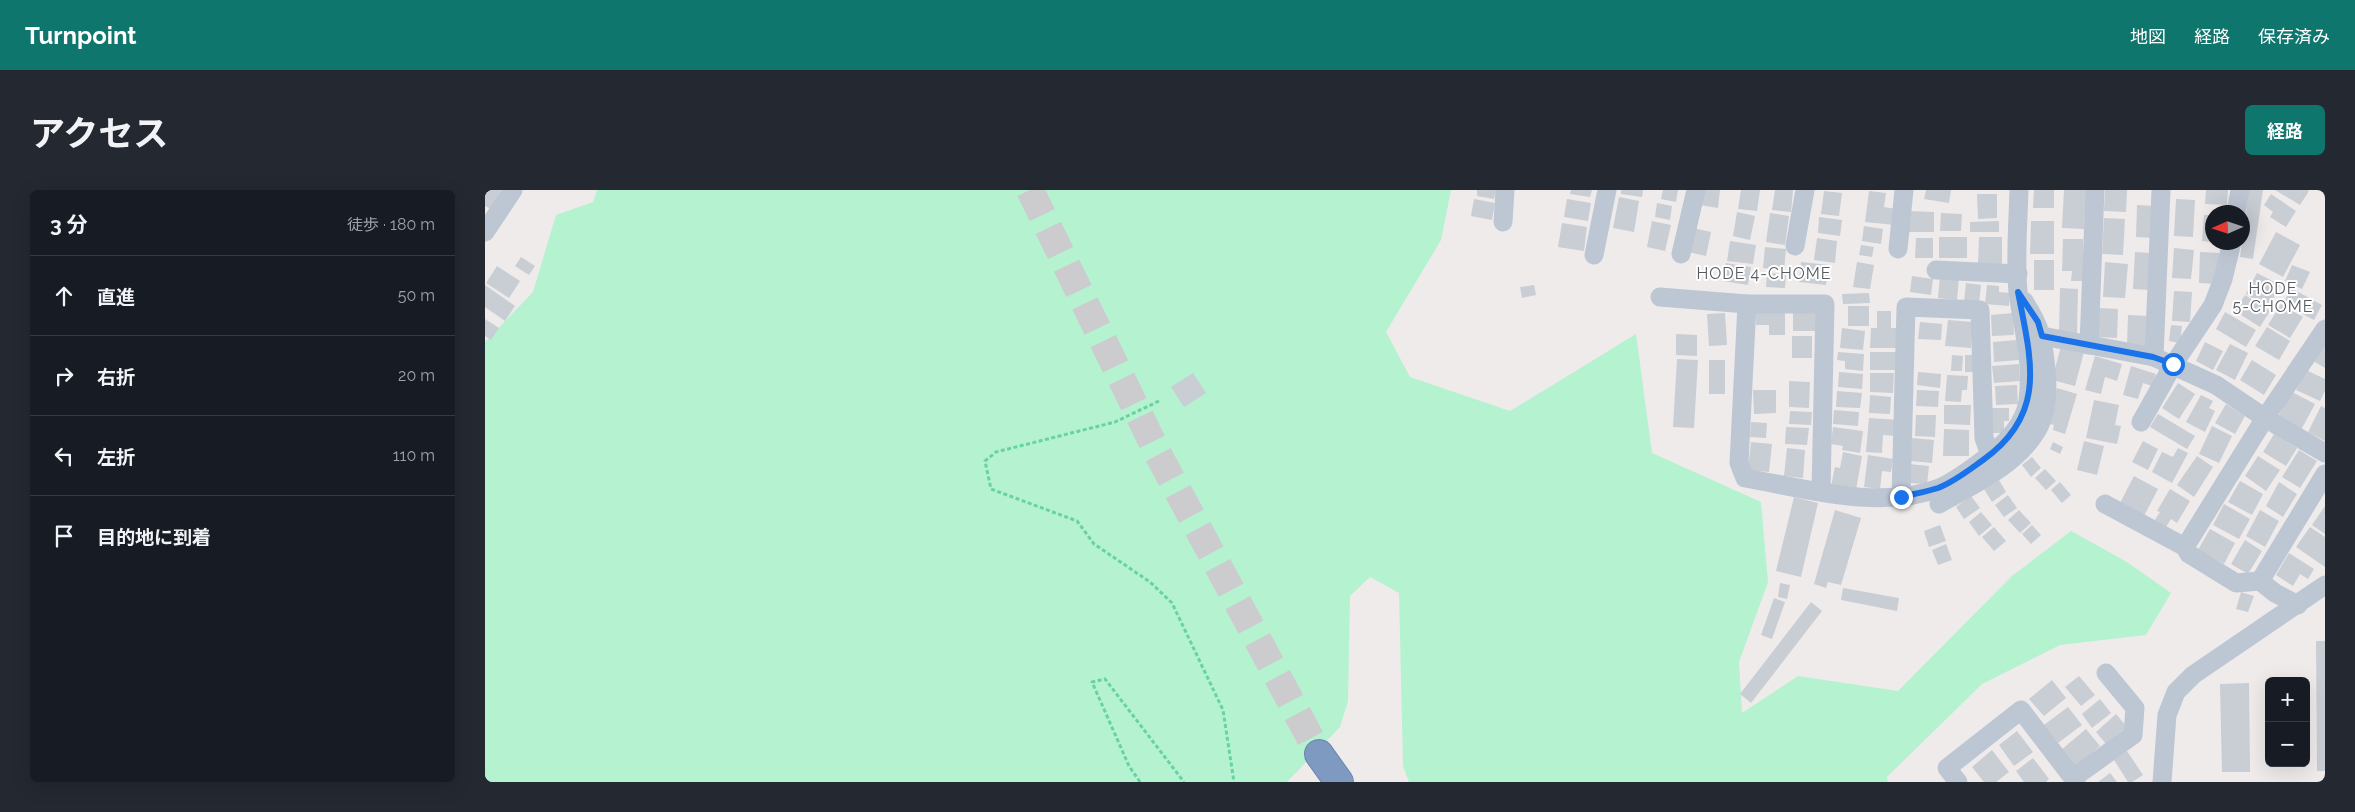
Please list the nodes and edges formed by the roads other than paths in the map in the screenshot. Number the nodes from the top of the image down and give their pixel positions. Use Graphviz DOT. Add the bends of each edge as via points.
graph roads {
  1 [pos="513,190"];
  2 [pos="1505,190"];
  3 [pos="1607,190"];
  4 [pos="1696,190"];
  5 [pos="1805,190"];
  6 [pos="1904,190"];
  7 [pos="2019,190"];
  8 [pos="2095,190"];
  9 [pos="2161,190"];
  10 [pos="2240,190"];
  11 [pos="2238,205"];
  12 [pos="1503,222"];
  13 [pos="485,232"];
  14 [pos="1795,246"];
  15 [pos="1899,249"];
  16 [pos="2230,250"];
  17 [pos="1681,254"];
  18 [pos="1594,255"];
  19 [pos="1936,270"];
  20 [pos="2018,283"];
  21 [pos="1660,297"];
  22 [pos="1747,304"];
  23 [pos="2325,329"];
  24 [pos="2042,336"];
  25 [pos="2089,344"];
  26 [pos="2153,357"];
  27 [pos="2173,364"];
  28 [pos="2265,418"];
  29 [pos="2141,422"];
  30 [pos="2325,453"];
  31 [pos="1990,455"];
  32 [pos="2325,474"];
  33 [pos="1821,491"];
  34 [pos="1901,497"];
  35 [pos="1939,504"];
  36 [pos="2105,504"];
  37 [pos="2185,547"];
  38 [pos="2260,580"];
  39 [pos="2325,586"];
  40 [pos="2298,605"];
  41 [pos="2106,673"];
  42 [pos="1319,754"];
  43 [pos="2075,780"];
  44 [pos="1339,782"];
  45 [pos="1958,782"];
  46 [pos="2162,782"];
  1 -- 13 [label="street"];
  2 -- 12 [label="street"];
  3 -- 18 [label="street"];
  4 -- 17 [label="street"];
  5 -- 14 [label="street"];
  6 -- 15 [label="street"];
  7 -- 20 [label="street"];
  8 -- 25 [label="street"];
  9 -- 26 [label="street"];
  10 -- 11 [label="street"];
  16 -- 27 [label="street" via="2213,305"];
  19 -- 20 [label="street"];
  20 -- 24 [label="street"];
  20 -- 31 [label="street" via="2028,342 2030,373 2027,403 2012,435"];
  21 -- 22 [label="street"];
  22 -- 33 [label="street" via="1739,463 1745,478"];
  22 -- 33 [label="street" via="1825,304"];
  23 -- 28 [label="street"];
  24 -- 25 [label="street"];
  24 -- 35 [label="street" via="2047,378 2045,406 2037,432 2016,455 1989,475"];
  25 -- 26 [label="street"];
  26 -- 27 [label="street"];
  27 -- 28 [label="street"];
  27 -- 29 [label="street"];
  28 -- 30 [label="street"];
  28 -- 37 [label="street"];
  31 -- 34 [label="street" via="1939,488"];
  31 -- 34 [label="street" via="1984,438 1980,310 1906,307"];
  32 -- 38 [label="street"];
  33 -- 34 [label="street"];
  36 -- 37 [label="street"];
  37 -- 38 [label="street" via="2189,554 2236,583"];
  38 -- 40 [label="street" via="2275,593"];
  39 -- 40 [label="street"];
  40 -- 46 [label="street" via="2193,675 2176,692 2167,715"];
  41 -- 43 [label="street" via="2135,708 2133,735"];
  42 -- 44 [label="highway"];
  43 -- 45 [label="street" via="2021,710 1947,768"];
}
